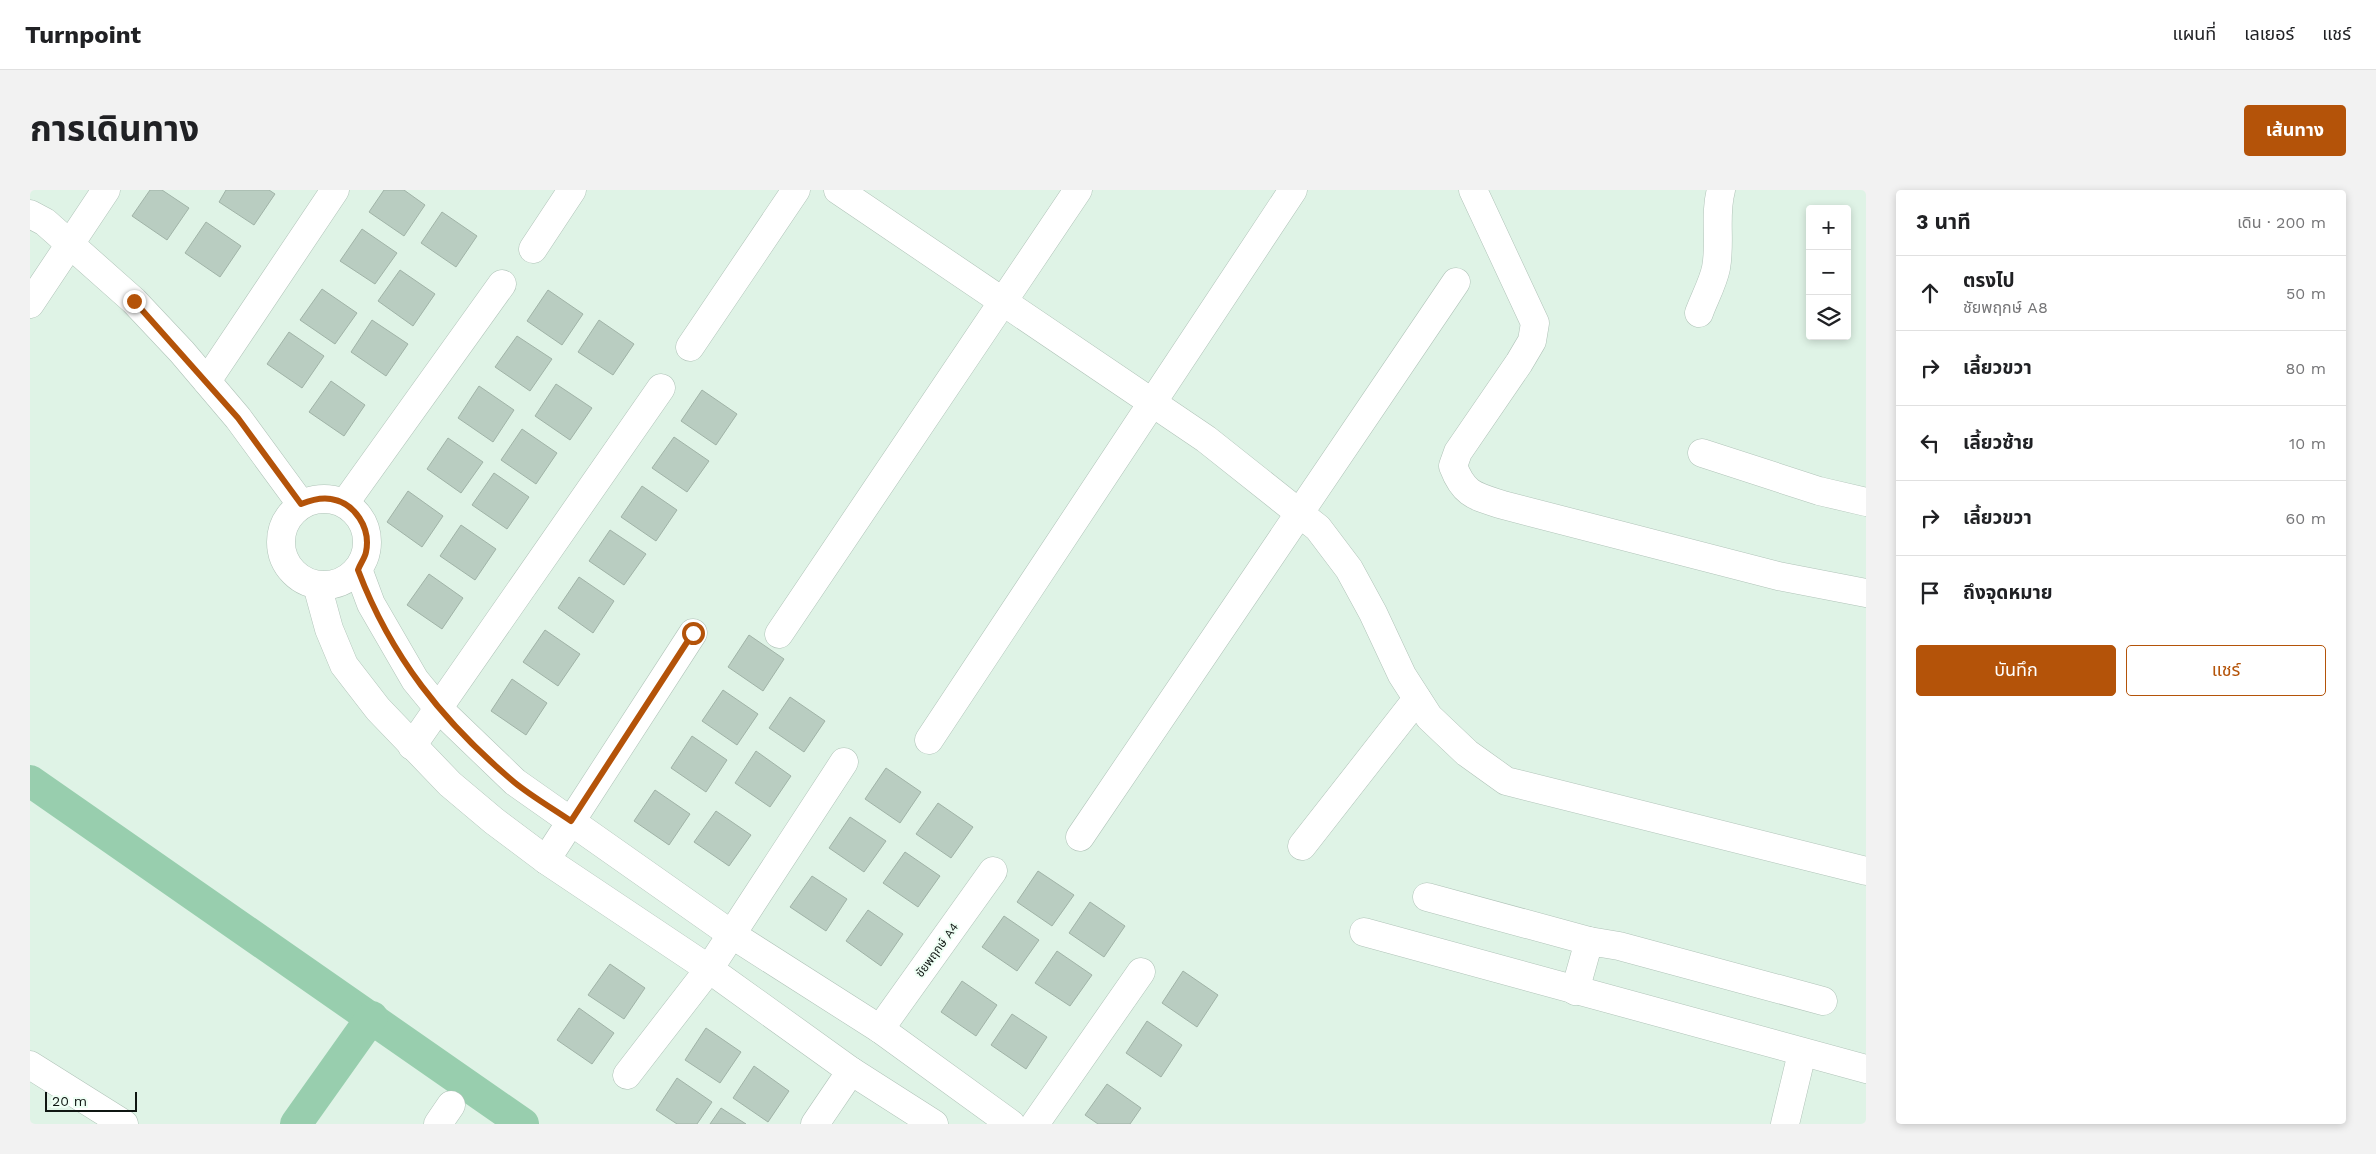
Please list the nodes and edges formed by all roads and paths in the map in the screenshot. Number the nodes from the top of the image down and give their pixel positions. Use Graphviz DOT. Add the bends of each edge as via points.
graph roads {
  1 [pos="106,190"];
  2 [pos="335,190"];
  3 [pos="572,190"];
  4 [pos="796,190"];
  5 [pos="838,190"];
  6 [pos="1078,190"];
  7 [pos="1293,190"];
  8 [pos="1473,190"];
  9 [pos="1721,190"];
  10 [pos="30,214"];
  11 [pos="70,245"];
  12 [pos="533,248"];
  13 [pos="1456,282"];
  14 [pos="502,284"];
  15 [pos="1004,302"];
  16 [pos="30,304"];
  17 [pos="1699,313"];
  18 [pos="690,347"];
  19 [pos="207,381"];
  20 [pos="661,388"];
  21 [pos="1151,402"];
  22 [pos="1702,453"];
  23 [pos="1866,502"];
  24 [pos="345,503"];
  25 [pos="301,504"];
  26 [pos="1300,514"];
  27 [pos="358,570"];
  28 [pos="317,585"];
  29 [pos="1866,594"];
  30 [pos="693,633"];
  31 [pos="779,634"];
  32 [pos="1417,698"];
  33 [pos="438,708"];
  34 [pos="929,740"];
  35 [pos="412,746"];
  36 [pos="844,762"];
  37 [pos="571,821"];
  38 [pos="1080,837"];
  39 [pos="1302,846"];
  40 [pos="546,860"];
  41 [pos="994,871"];
  42 [pos="1866,871"];
  43 [pos="1427,898"];
  44 [pos="1364,932"];
  45 [pos="731,934"];
  46 [pos="1589,941"];
  47 [pos="709,970"];
  48 [pos="1140,972"];
  49 [pos="1575,991"];
  50 [pos="1823,1001"];
  51 [pos="880,1029"];
  52 [pos="1802,1053"];
  53 [pos="30,1065"];
  54 [pos="1866,1069"];
  55 [pos="851,1071"];
  56 [pos="627,1075"];
  57 [pos="124,1124"];
  58 [pos="815,1124"];
  59 [pos="934,1124"];
  60 [pos="1011,1124"];
  61 [pos="1035,1124"];
  62 [pos="1784,1124"];
  1 -- 11 [label="street"];
  2 -- 19 [label="street"];
  3 -- 12 [label="street"];
  4 -- 18 [label="street"];
  5 -- 15 [label="street"];
  6 -- 15 [label="street"];
  7 -- 21 [label="street"];
  8 -- 29 [label="street" via="1535,323 1532,341 1519,363 1458,452 1453,466 1463,488 1503,505 1778,576"];
  9 -- 17 [label="street" via="1716,270"];
  10 -- 11 [label="street" via="45,222"];
  11 -- 16 [label="street"];
  11 -- 19 [label="street" via="134,301"];
  13 -- 26 [label="street"];
  14 -- 24 [label="street"];
  15 -- 21 [label="street"];
  15 -- 31 [label="street"];
  19 -- 25 [label="street"];
  20 -- 33 [label="street"];
  21 -- 26 [label="street" via="1206,440"];
  21 -- 34 [label="street"];
  22 -- 23 [label="street" via="1819,491"];
  24 -- 25 [label="street" via="331,498"];
  24 -- 27 [label="street" via="359,516 367,534 366,552"];
  25 -- 28 [label="street" via="288,516 281,533 281,551 288,567 300,580"];
  26 -- 32 [label="street" via="1318,528 1349,569"];
  26 -- 38 [label="street"];
  27 -- 28 [label="street" via="346,580 332,585"];
  27 -- 33 [label="street" via="376,612 415,680"];
  28 -- 35 [label="street" via="329,629 344,665"];
  30 -- 37 [label="street"];
  32 -- 39 [label="street"];
  32 -- 42 [label="street" via="1429,718 1467,753 1506,781"];
  33 -- 35 [label="street"];
  33 -- 37 [label="street" via="514,782"];
  35 -- 40 [label="street" via="494,822"];
  36 -- 45 [label="street"];
  37 -- 40 [label="street"];
  37 -- 45 [label="street"];
  40 -- 47 [label="street"];
  41 -- 51 [label="street, ชัยพฤกษ์ A4"];
  43 -- 46 [label="street"];
  44 -- 49 [label="street"];
  45 -- 47 [label="street"];
  45 -- 51 [label="street"];
  46 -- 49 [label="street"];
  46 -- 50 [label="street"];
  47 -- 55 [label="street"];
  47 -- 56 [label="street"];
  48 -- 61 [label="street"];
  49 -- 52 [label="street"];
  51 -- 60 [label="street"];
  52 -- 54 [label="street"];
  52 -- 62 [label="street"];
  53 -- 57 [label="street"];
  55 -- 58 [label="street"];
  55 -- 59 [label="street"];
}
